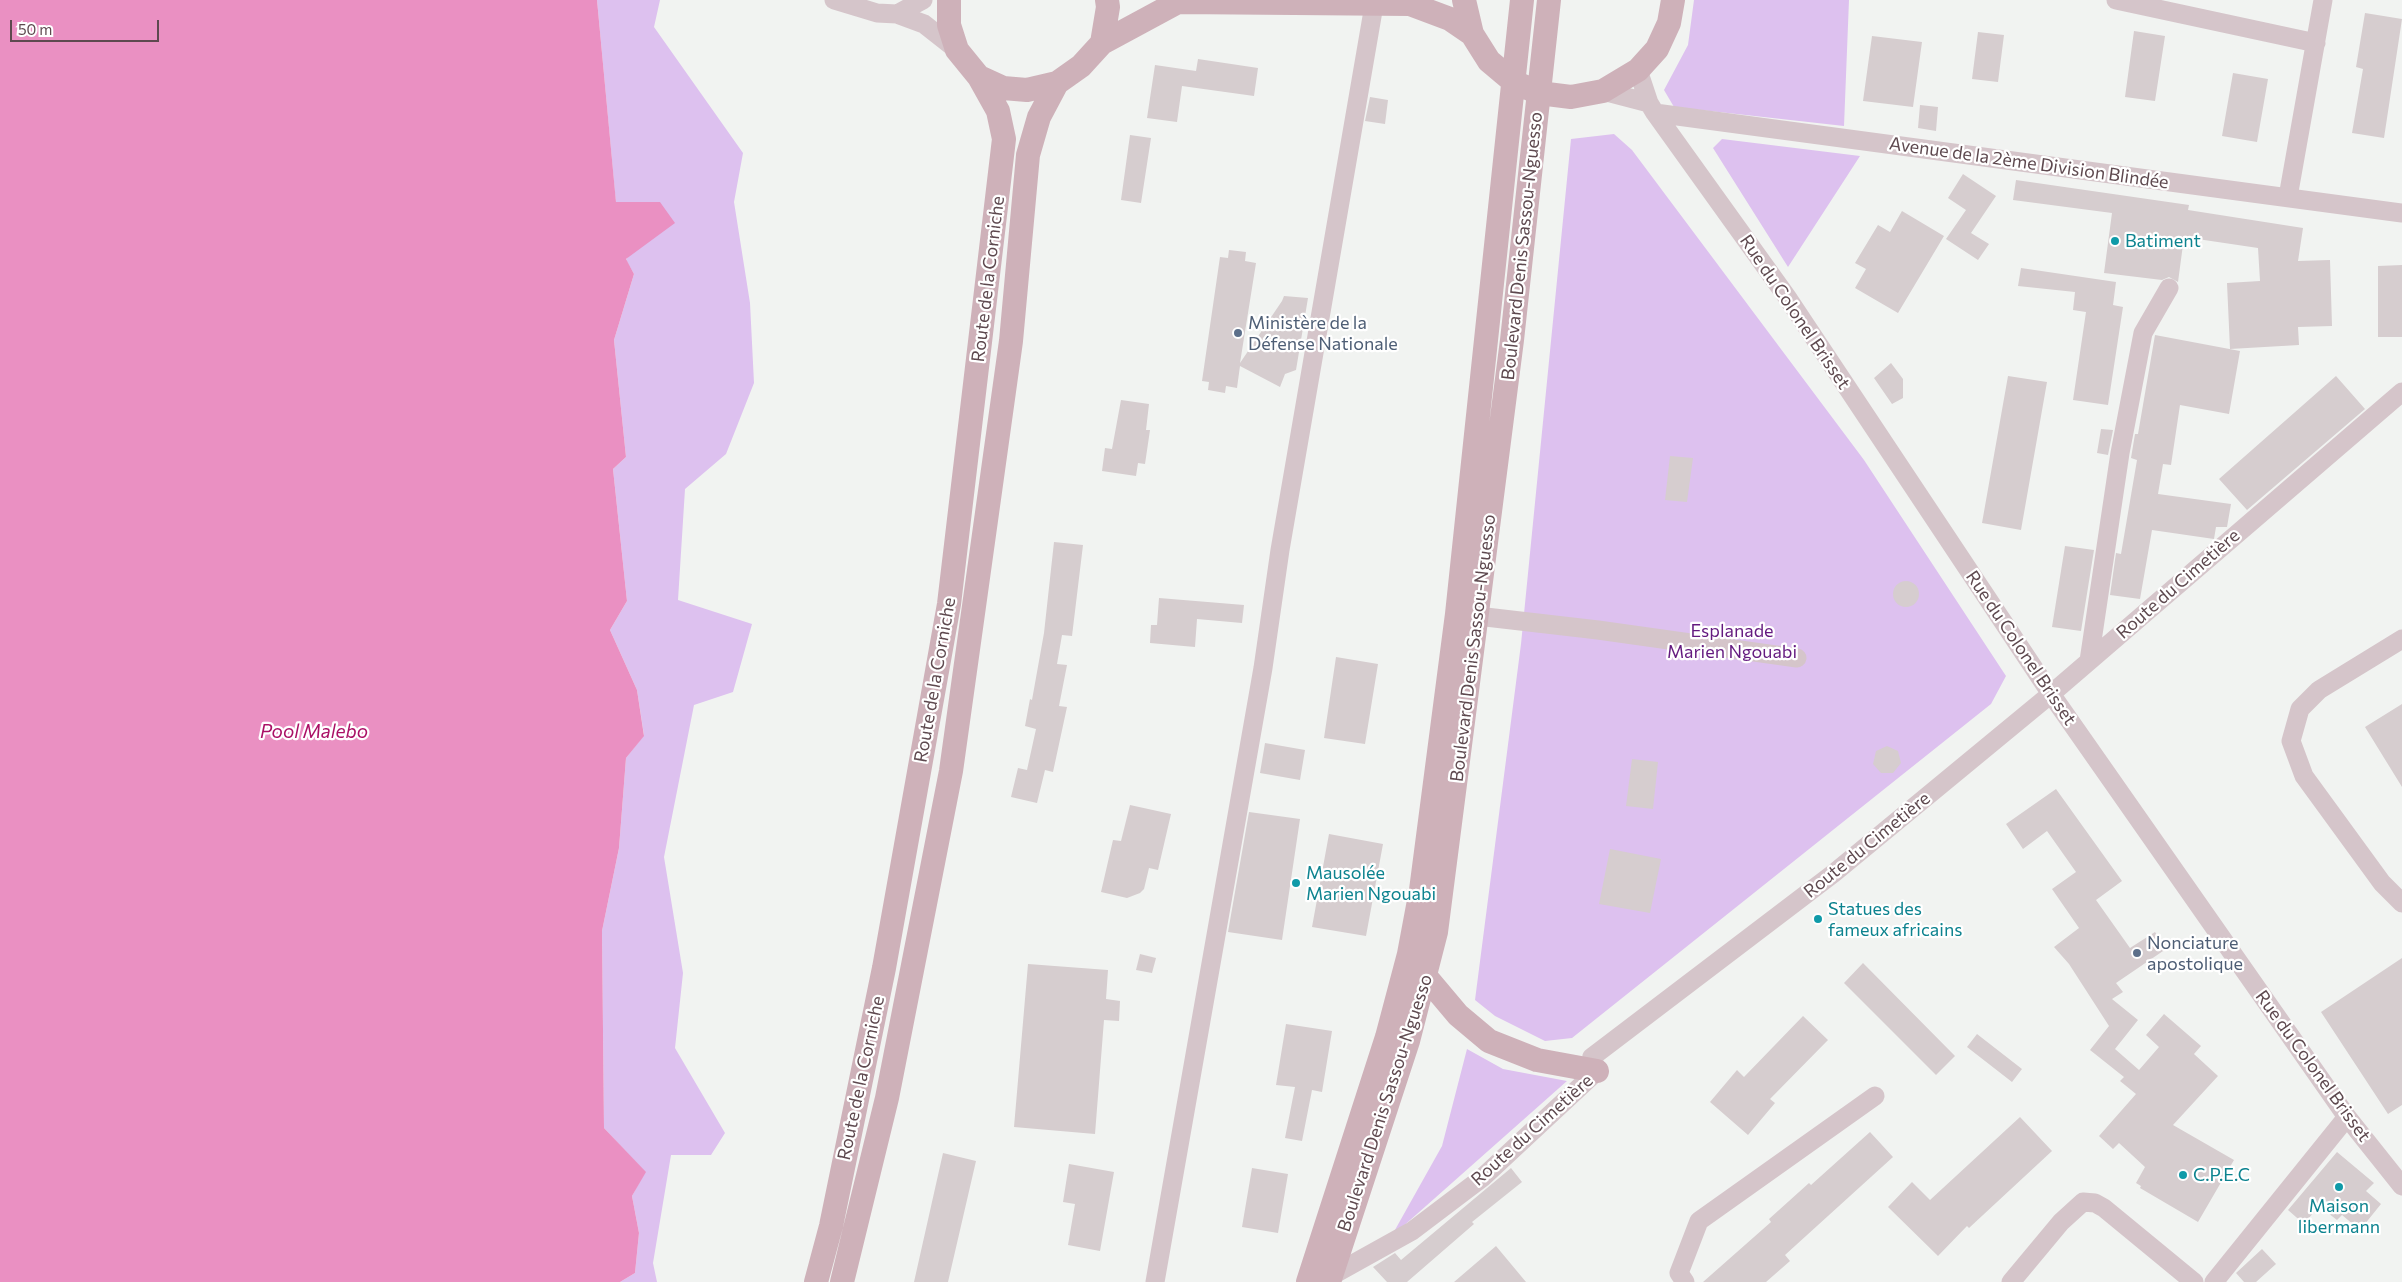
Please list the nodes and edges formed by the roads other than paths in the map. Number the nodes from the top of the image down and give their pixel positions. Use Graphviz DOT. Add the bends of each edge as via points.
graph roads {
  1 [pos="834,0"];
  2 [pos="923,0"];
  3 [pos="949,0"];
  4 [pos="1107,0"];
  5 [pos="1464,0"];
  6 [pos="1522,0"];
  7 [pos="1549,0"];
  8 [pos="1673,0"];
  9 [pos="2116,0"];
  10 [pos="2324,0"];
  11 [pos="1175,1"];
  12 [pos="1415,2"];
  13 [pos="1374,5"];
  14 [pos="897,14"];
  15 [pos="1472,34"];
  16 [pos="2316,42"];
  17 [pos="1102,43"];
  18 [pos="957,50"];
  19 [pos="1638,70"];
  20 [pos="979,76"];
  21 [pos="1514,82"];
  22 [pos="1057,83"];
  23 [pos="1604,91"];
  24 [pos="1539,93"];
  25 [pos="1652,108"];
  26 [pos="2288,197"];
  27 [pos="2402,213"];
  28 [pos="2169,288"];
  29 [pos="2402,392"];
  30 [pos="1477,616"];
  31 [pos="2402,639"];
  32 [pos="1797,658"];
  33 [pos="2089,661"];
  34 [pos="2051,694"];
  35 [pos="2402,903"];
  36 [pos="1426,977"];
  37 [pos="1597,1071"];
  38 [pos="1875,1096"];
  39 [pos="2346,1117"];
  40 [pos="2402,1186"];
  41 [pos="1330,1279"];
  42 [pos="816,1282"];
  43 [pos="842,1282"];
  44 [pos="1155,1282"];
  45 [pos="1308,1282"];
  46 [pos="1685,1282"];
  47 [pos="2011,1282"];
  48 [pos="2194,1282"];
  49 [pos="2214,1282"];
  1 -- 14 [label="street" via="878,13"];
  2 -- 14 [label="street"];
  3 -- 18 [label="main road" via="949,25"];
  4 -- 17 [label="main road"];
  5 -- 15 [label="main road"];
  6 -- 21 [label="main road, Boulevard Denis Sassou-Nguesso"];
  7 -- 24 [label="main road, Boulevard Denis Sassou-Nguesso"];
  8 -- 19 [label="main road" via="1669,23 1657,49"];
  9 -- 16 [label="street"];
  10 -- 16 [label="street"];
  11 -- 13 [label="main road"];
  11 -- 17 [label="main road"];
  12 -- 13 [label="main road"];
  12 -- 15 [label="main road"];
  13 -- 44 [label="street" via="1280,550 1263,668"];
  14 -- 18 [label="street" via="924,24"];
  15 -- 21 [label="main road" via="1489,61"];
  16 -- 26 [label="street"];
  17 -- 22 [label="main road" via="1081,66"];
  18 -- 20 [label="main road"];
  19 -- 23 [label="main road"];
  19 -- 25 [label="street, Rue du Colonel Brisset"];
  20 -- 22 [label="main road" via="1003,88 1027,90"];
  20 -- 42 [label="main road, Route de la Corniche" via="998,111 1004,140 949,604 884,968 831,1226"];
  21 -- 24 [label="main road"];
  21 -- 45 [label="main road, Boulevard Denis Sassou-Nguesso" via="1458,604 1421,890 1409,954 1387,1037"];
  22 -- 43 [label="main road, Route de la Corniche" via="1039,117 1028,155 1011,341 951,771 887,1098"];
  23 -- 24 [label="main road" via="1571,97"];
  23 -- 25 [label="street"];
  24 -- 30 [label="main road, Boulevard Denis Sassou-Nguesso"];
  25 -- 26 [label="street, Avenue de la 2ème Division Blindée"];
  25 -- 34 [label="street, Rue du Colonel Brisset" via="1787,297"];
  26 -- 27 [label="street, Avenue de la 2ème Division Blindée"];
  28 -- 33 [label="street" via="2144,333 2120,453"];
  29 -- 33 [label="street, Route du Cimetière"];
  30 -- 32 [label="street"];
  30 -- 36 [label="main road, Boulevard Denis Sassou-Nguesso" via="1436,932"];
  31 -- 35 [label="street" via="2319,690 2300,709 2291,741 2304,776 2382,882"];
  33 -- 34 [label="street, Route du Cimetière"];
  34 -- 37 [label="street, Route du Cimetière" via="1834,873 1592,1057"];
  34 -- 39 [label="street, Rue du Colonel Brisset"];
  36 -- 37 [label="main road" via="1458,1015 1489,1041 1538,1060"];
  36 -- 41 [label="main road, Boulevard Denis Sassou-Nguesso" via="1408,1042"];
  37 -- 41 [label="street, Route du Cimetière" via="1474,1184 1412,1231"];
  38 -- 46 [label="street" via="1699,1221 1679,1273"];
  39 -- 40 [label="street, Rue du Colonel Brisset"];
  39 -- 49 [label="street"];
  47 -- 48 [label="street" via="2061,1222 2084,1202 2104,1208"];
}
